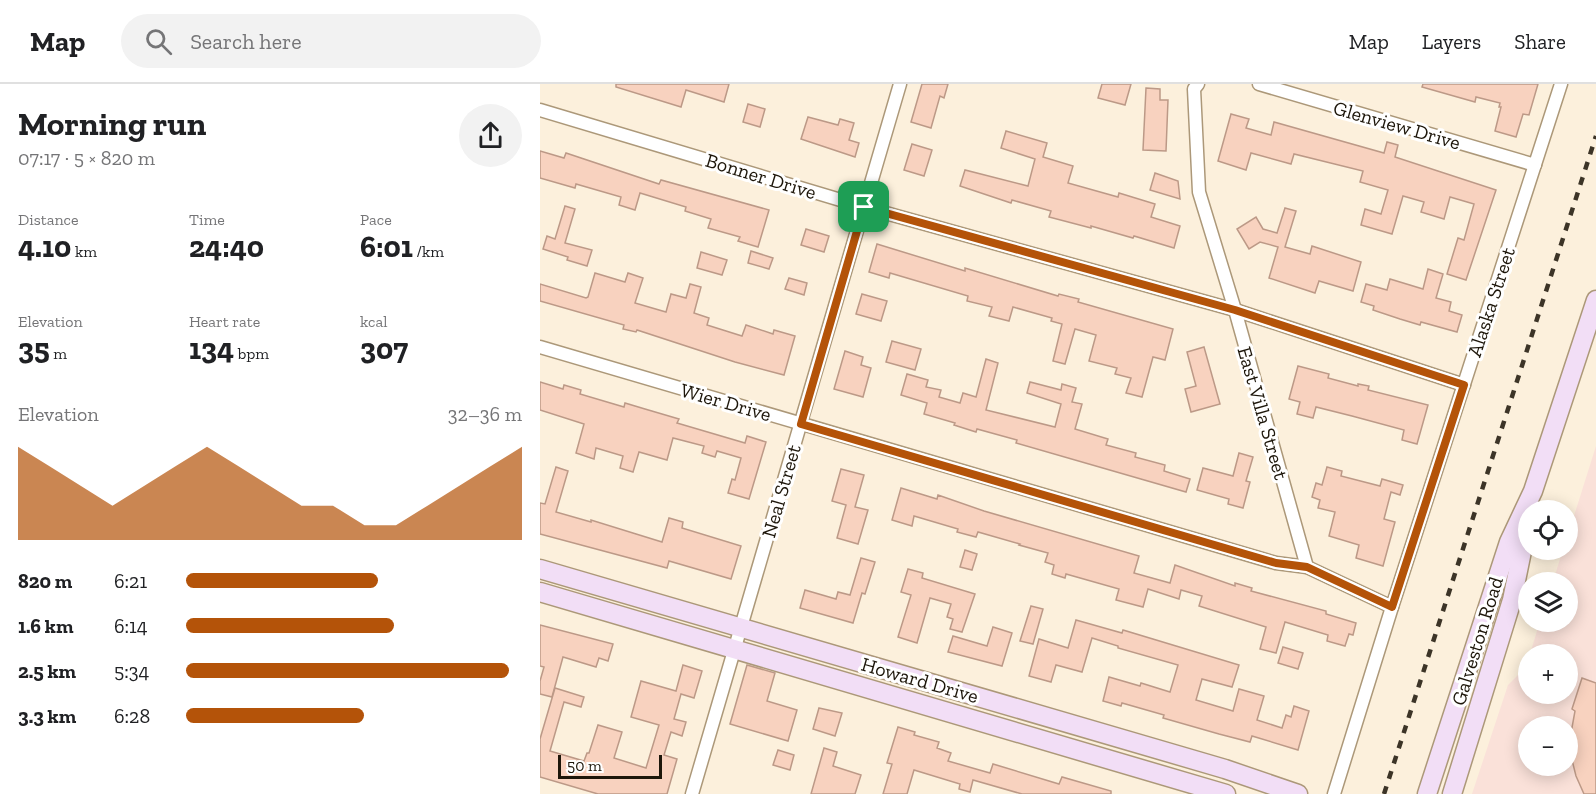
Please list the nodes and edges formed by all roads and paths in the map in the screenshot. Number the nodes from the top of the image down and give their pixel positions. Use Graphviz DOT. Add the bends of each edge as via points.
graph roads {
  1 [pos="900,84"];
  2 [pos="1198,84"];
  3 [pos="1259,84"];
  4 [pos="1561,84"];
  5 [pos="540,110"];
  6 [pos="1535,165"];
  7 [pos="864,207"];
  8 [pos="1596,300"];
  9 [pos="1235,310"];
  10 [pos="540,346"];
  11 [pos="1464,385"];
  12 [pos="801,424"];
  13 [pos="1533,491"];
  14 [pos="1532,500"];
  15 [pos="1522,560"];
  16 [pos="1307,567"];
  17 [pos="540,568"];
  18 [pos="613,590"];
  19 [pos="540,592"];
  20 [pos="1392,607"];
  21 [pos="607,612"];
  22 [pos="1483,621"];
  23 [pos="1504,627"];
  24 [pos="741,628"];
  25 [pos="734,650"];
  26 [pos="969,694"];
  27 [pos="962,717"];
  28 [pos="692,794"];
  29 [pos="1226,794"];
  30 [pos="1298,794"];
  31 [pos="1334,794"];
  32 [pos="1427,794"];
  33 [pos="1452,794"];
  1 -- 7 [label="street, Neal Street"];
  2 -- 9 [label="street, East Villa Street" via="1194,89 1199,192"];
  3 -- 6 [label="street, Glenview Drive"];
  4 -- 6 [label="street, Alaska Street"];
  5 -- 7 [label="street, Bonner Drive"];
  6 -- 11 [label="street, Alaska Street"];
  7 -- 9 [label="street, Bonner Drive"];
  7 -- 12 [label="street, Neal Street"];
  8 -- 13 [label="main road, Galveston Road"];
  9 -- 11 [label="street, Bonner Drive"];
  9 -- 16 [label="street, East Villa Street"];
  10 -- 12 [label="street, Wier Drive"];
  11 -- 20 [label="street, Alaska Street"];
  12 -- 16 [label="street, Wier Drive" via="1276,563"];
  12 -- 24 [label="street, Neal Street"];
  13 -- 14 [label="main road, Galveston Road"];
  13 -- 22 [label="main road, Galveston Road" via="1509,542"];
  15 -- 23 [label="main road, Galveston Road"];
  16 -- 20 [label="street, Wier Drive"];
  17 -- 18 [label="main road, Howard Drive"];
  18 -- 21 [label="main road"];
  18 -- 24 [label="main road, Howard Drive"];
  19 -- 21 [label="main road, Howard Drive"];
  20 -- 31 [label="street, Alaska Street"];
  21 -- 25 [label="main road, Howard Drive"];
  22 -- 23 [label="main road"];
  22 -- 32 [label="main road, Galveston Road"];
  23 -- 33 [label="main road, Galveston Road"];
  24 -- 25 [label="street, Neal Street"];
  24 -- 26 [label="main road, Howard Drive"];
  25 -- 27 [label="main road, Howard Drive"];
  25 -- 28 [label="street, Neal Street"];
  26 -- 27 [label="main road"];
  26 -- 30 [label="main road, Howard Drive"];
  27 -- 29 [label="main road, Howard Drive"];
}
